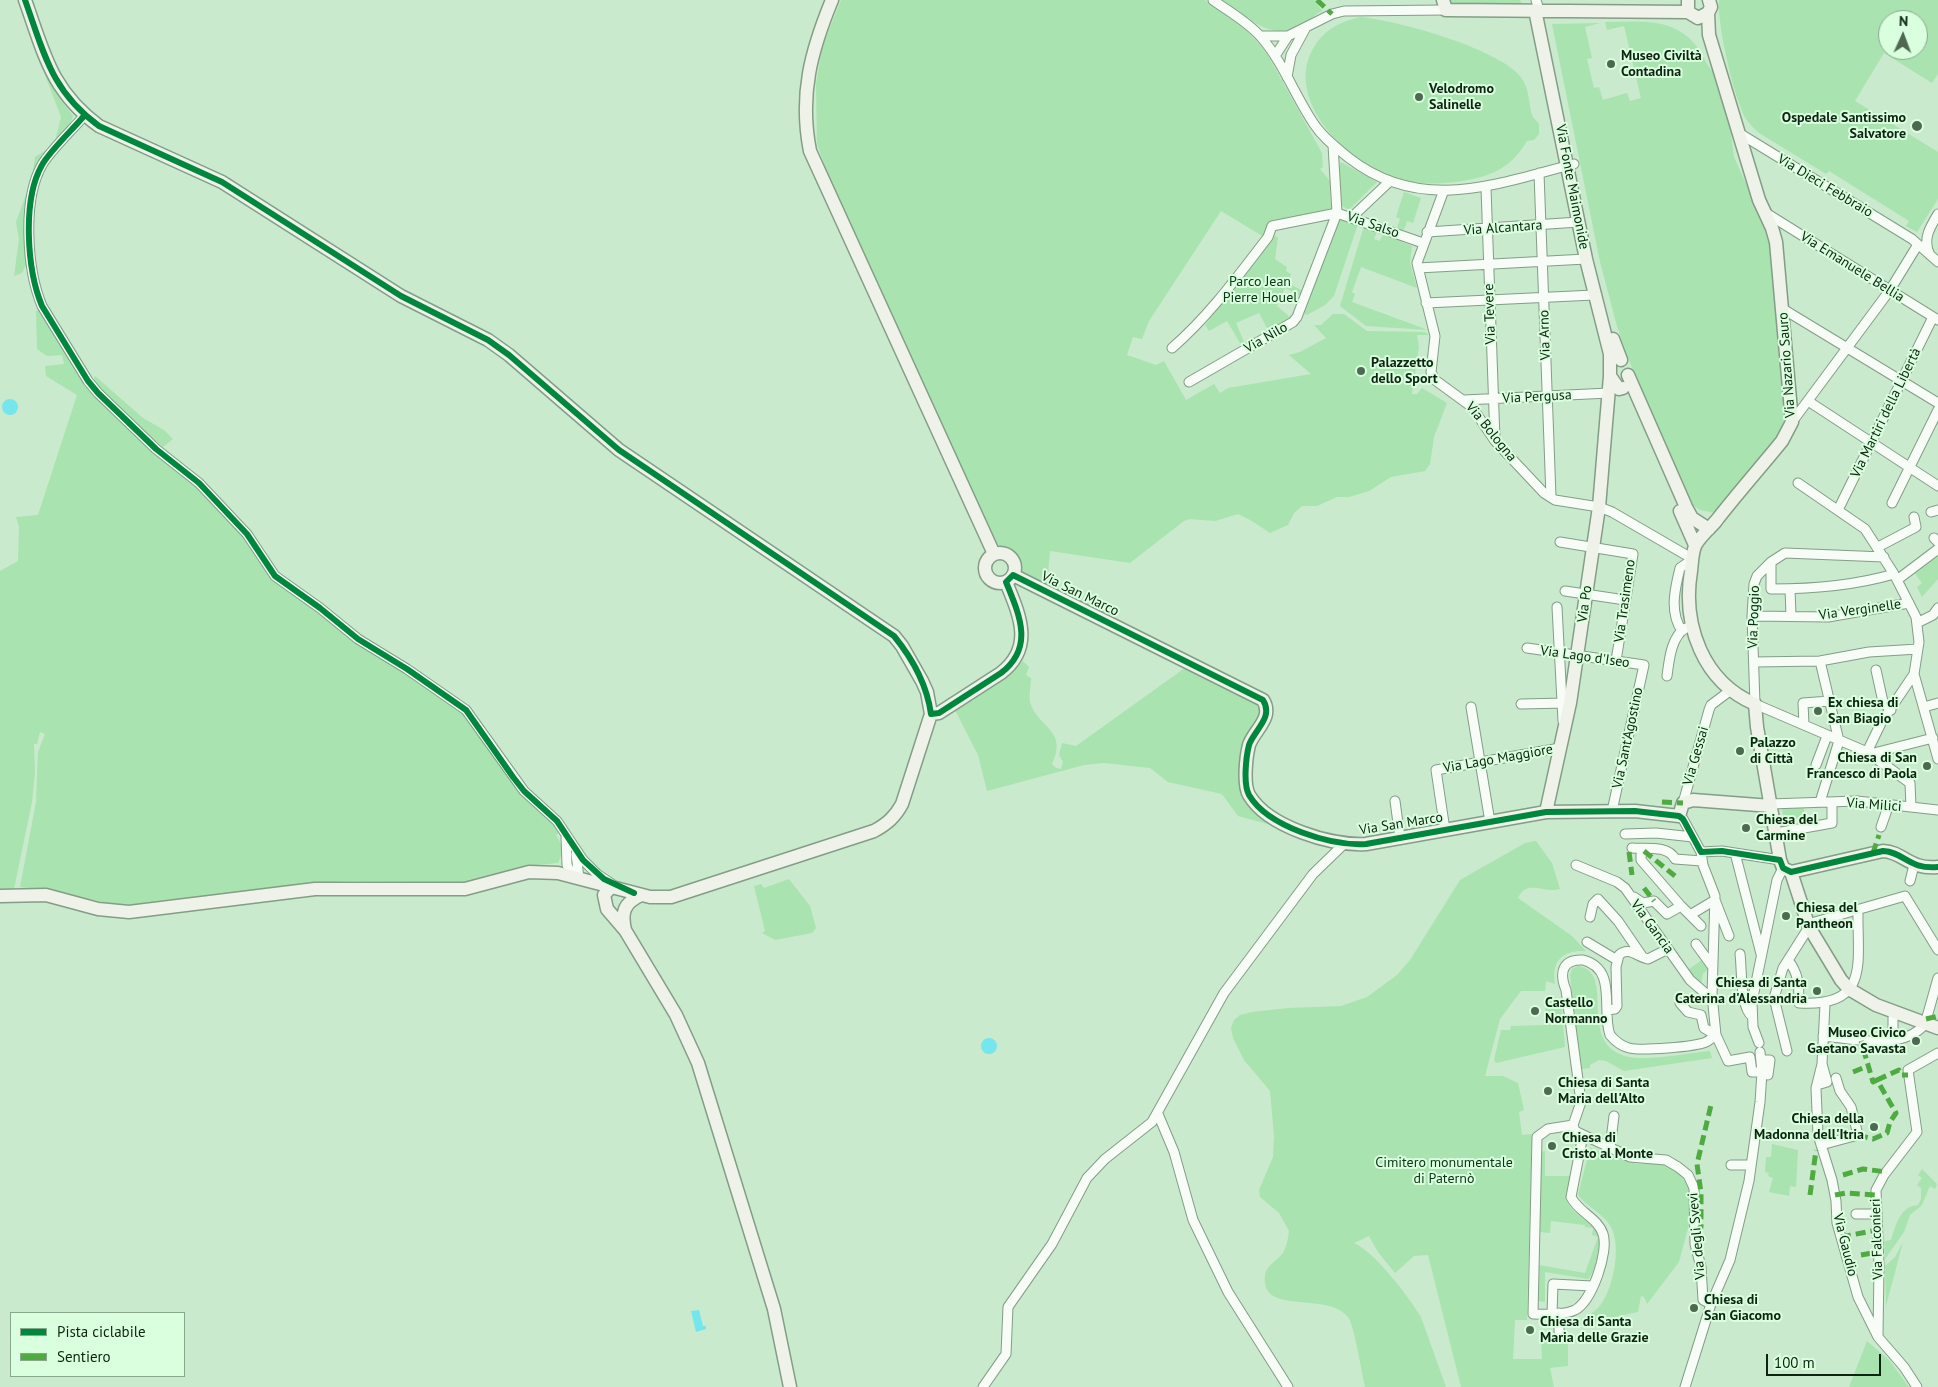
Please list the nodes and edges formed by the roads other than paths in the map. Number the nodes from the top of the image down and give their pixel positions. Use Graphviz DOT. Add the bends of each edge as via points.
graph roads {
  1 [pos="25,0"];
  2 [pos="832,0"];
  3 [pos="1212,0"];
  4 [pos="1709,0"];
  5 [pos="1444,5"];
  6 [pos="1538,8"];
  7 [pos="1690,8"];
  8 [pos="1708,13"];
  9 [pos="1305,29"];
  10 [pos="1260,36"];
  11 [pos="1288,36"];
  12 [pos="1709,36"];
  13 [pos="1297,42"];
  14 [pos="1275,56"];
  15 [pos="1287,78"];
  16 [pos="84,116"];
  17 [pos="1739,133"];
  18 [pos="1332,145"];
  19 [pos="1571,165"];
  20 [pos="1539,173"];
  21 [pos="1389,182"];
  22 [pos="1486,188"];
  23 [pos="1444,190"];
  24 [pos="1337,213"];
  25 [pos="1766,213"];
  26 [pos="1938,214"];
  27 [pos="1352,217"];
  28 [pos="1580,222"];
  29 [pos="1541,226"];
  30 [pos="1487,229"];
  31 [pos="1929,229"];
  32 [pos="1427,232"];
  33 [pos="1914,242"];
  34 [pos="1423,243"];
  35 [pos="1586,259"];
  36 [pos="1935,260"];
  37 [pos="1542,262"];
  38 [pos="1488,265"];
  39 [pos="1418,268"];
  40 [pos="1890,290"];
  41 [pos="1594,295"];
  42 [pos="1544,297"];
  43 [pos="1490,300"];
  44 [pos="1426,303"];
  45 [pos="1783,310"];
  46 [pos="1936,318"];
  47 [pos="1172,348"];
  48 [pos="1847,348"];
  49 [pos="1616,361"];
  50 [pos="1628,375"];
  51 [pos="1901,381"];
  52 [pos="1189,382"];
  53 [pos="1617,390"];
  54 [pos="1547,396"];
  55 [pos="1494,399"];
  56 [pos="1464,400"];
  57 [pos="1808,401"];
  58 [pos="1938,403"];
  59 [pos="1938,410"];
  60 [pos="1792,422"];
  61 [pos="1495,441"];
  62 [pos="1871,442"];
  63 [pos="1909,467"];
  64 [pos="1798,483"];
  65 [pos="1938,486"];
  66 [pos="1550,497"];
  67 [pos="1892,503"];
  68 [pos="1600,508"];
  69 [pos="1838,510"];
  70 [pos="1914,517"];
  71 [pos="1709,529"];
  72 [pos="1560,542"];
  73 [pos="1695,545"];
  74 [pos="1593,547"];
  75 [pos="1878,548"];
  76 [pos="1938,549"];
  77 [pos="994,554"];
  78 [pos="1884,557"];
  79 [pos="1693,559"];
  80 [pos="1771,562"];
  81 [pos="1895,577"];
  82 [pos="1010,578"];
  83 [pos="1790,589"];
  84 [pos="1564,591"];
  85 [pos="1586,594"];
  86 [pos="1625,600"];
  87 [pos="1909,603"];
  88 [pos="1557,607"];
  89 [pos="1936,614"];
  90 [pos="1752,616"];
  91 [pos="1791,616"];
  92 [pos="1918,623"];
  93 [pos="1686,629"];
  94 [pos="1527,648"];
  95 [pos="1918,649"];
  96 [pos="1559,653"];
  97 [pos="1577,656"];
  98 [pos="1820,660"];
  99 [pos="1616,661"];
  100 [pos="1754,662"];
  101 [pos="1644,665"];
  102 [pos="1876,670"];
  103 [pos="1915,670"];
  104 [pos="1667,676"];
  105 [pos="1731,690"];
  106 [pos="1830,701"];
  107 [pos="1566,703"];
  108 [pos="1938,703"];
  109 [pos="1522,704"];
  110 [pos="1756,704"];
  111 [pos="1926,706"];
  112 [pos="1471,707"];
  113 [pos="1890,710"];
  114 [pos="931,714"];
  115 [pos="1804,725"];
  116 [pos="1827,736"];
  117 [pos="1839,741"];
  118 [pos="1934,742"];
  119 [pos="1560,748"];
  120 [pos="1868,753"];
  121 [pos="1938,759"];
  122 [pos="1480,762"];
  123 [pos="1816,765"];
  124 [pos="1395,801"];
  125 [pos="1815,802"];
  126 [pos="1683,803"];
  127 [pos="1832,803"];
  128 [pos="1889,804"];
  129 [pos="1767,805"];
  130 [pos="1911,807"];
  131 [pos="1938,810"];
  132 [pos="1612,811"];
  133 [pos="1546,812"];
  134 [pos="1679,816"];
  135 [pos="1490,822"];
  136 [pos="1881,827"];
  137 [pos="565,830"];
  138 [pos="1445,830"];
  139 [pos="1776,833"];
  140 [pos="1625,834"];
  141 [pos="1693,837"];
  142 [pos="1400,838"];
  143 [pos="1345,844"];
  144 [pos="574,848"];
  145 [pos="1630,850"];
  146 [pos="1643,852"];
  147 [pos="1701,852"];
  148 [pos="1735,853"];
  149 [pos="566,854"];
  150 [pos="1703,863"];
  151 [pos="1576,865"];
  152 [pos="1914,865"];
  153 [pos="1789,867"];
  154 [pos="1938,867"];
  155 [pos="548,872"];
  156 [pos="576,877"];
  157 [pos="1910,881"];
  158 [pos="612,887"];
  159 [pos="638,894"];
  160 [pos="1628,894"];
  161 [pos="0,896"];
  162 [pos="1715,900"];
  163 [pos="1681,906"];
  164 [pos="607,909"];
  165 [pos="1859,909"];
  166 [pos="1690,915"];
  167 [pos="622,916"];
  168 [pos="1590,917"];
  169 [pos="1701,926"];
  170 [pos="1808,926"];
  171 [pos="625,930"];
  172 [pos="1729,936"];
  173 [pos="1587,942"];
  174 [pos="1696,944"];
  175 [pos="1668,949"];
  176 [pos="1938,950"];
  177 [pos="1740,954"];
  178 [pos="1762,956"];
  179 [pos="1644,958"];
  180 [pos="1617,960"];
  181 [pos="1788,960"];
  182 [pos="1712,966"];
  183 [pos="1937,982"];
  184 [pos="1849,989"];
  185 [pos="1712,995"];
  186 [pos="1680,1003"];
  187 [pos="1825,1004"];
  188 [pos="1607,1010"];
  189 [pos="1893,1015"];
  190 [pos="1752,1016"];
  191 [pos="1932,1026"];
  192 [pos="1716,1035"];
  193 [pos="1827,1036"];
  194 [pos="1891,1040"];
  195 [pos="1787,1051"];
  196 [pos="1938,1053"];
  197 [pos="1765,1073"];
  198 [pos="1836,1078"];
  199 [pos="1158,1114"];
  200 [pos="1614,1116"];
  201 [pos="1573,1125"];
  202 [pos="1583,1135"];
  203 [pos="1610,1148"];
  204 [pos="1820,1148"];
  205 [pos="1731,1165"];
  206 [pos="1751,1165"];
  207 [pos="1856,1214"];
  208 [pos="1876,1214"];
  209 [pos="1592,1286"];
  210 [pos="1711,1304"];
  211 [pos="1878,1305"];
  212 [pos="1862,1307"];
  213 [pos="1556,1314"];
  214 [pos="1559,1331"];
  215 [pos="1878,1337"];
  216 [pos="790,1387"];
  217 [pos="982,1387"];
  218 [pos="1288,1387"];
  219 [pos="1685,1387"];
  220 [pos="1917,1387"];
  1 -- 16 [label="street" via="50,69 73,106"];
  2 -- 77 [label="street" via="813,48 808,74 806,125 810,151"];
  3 -- 10 [label="street"];
  4 -- 8 [label="street" via="1711,7"];
  5 -- 6 [label="street"];
  5 -- 9 [label="street" via="1344,11 1320,19"];
  6 -- 7 [label="street"];
  6 -- 19 [label="street, Via Fonte Maimonide"];
  7 -- 8 [label="street" via="1703,18"];
  7 -- 12 [label="street"];
  8 -- 12 [label="street"];
  9 -- 11 [label="street"];
  9 -- 13 [label="street"];
  10 -- 11 [label="street"];
  10 -- 14 [label="street"];
  11 -- 14 [label="street"];
  12 -- 17 [label="street, Via Nazario Sauro"];
  13 -- 14 [label="street" via="1287,53"];
  13 -- 15 [label="street"];
  14 -- 15 [label="street"];
  15 -- 18 [label="street" via="1315,125"];
  16 -- 114 [label="street" via="107,130 222,182 401,296 458,324 509,355 619,450 894,636 922,680"];
  16 -- 137 [label="street" via="41,167 29,218 37,294 88,381 110,406 199,484 247,534 275,576 358,639 466,710 524,791"];
  17 -- 25 [label="street, Via Nazario Sauro"];
  17 -- 33 [label="street, Via Dieci Febbraio"];
  18 -- 21 [label="street" via="1356,164"];
  18 -- 24 [label="street"];
  19 -- 20 [label="street"];
  19 -- 28 [label="street, Via Fonte Maimonide"];
  19 -- 49 [label="street, Via Fonte Maimonide"];
  20 -- 22 [label="street"];
  20 -- 29 [label="street, Via Arno"];
  21 -- 23 [label="street" via="1412,188"];
  21 -- 27 [label="street"];
  22 -- 23 [label="street"];
  22 -- 30 [label="street, Via Tevere"];
  23 -- 32 [label="street, Via Bologna"];
  24 -- 27 [label="street, Via Salso"];
  24 -- 47 [label="street, Via Salso" via="1272,226 1268,237 1223,296"];
  24 -- 52 [label="street, Via Nilo" via="1300,312 1293,322"];
  25 -- 40 [label="street, Via Emanuele Bellia"];
  25 -- 45 [label="street, Via Nazario Sauro" via="1776,242"];
  26 -- 31 [label="street"];
  27 -- 34 [label="street, Via Salso"];
  28 -- 29 [label="street, Via Alcantara"];
  28 -- 35 [label="street, Via Fonte Maimonide"];
  29 -- 30 [label="street, Via Alcantara"];
  29 -- 37 [label="street, Via Arno"];
  30 -- 32 [label="street, Via Alcantara"];
  30 -- 38 [label="street, Via Tevere"];
  31 -- 33 [label="street"];
  31 -- 36 [label="street" via="1926,244"];
  32 -- 34 [label="street, Via Bologna"];
  33 -- 36 [label="street, Via Dieci Febbraio"];
  33 -- 40 [label="street"];
  34 -- 39 [label="street, Via Bologna"];
  35 -- 37 [label="street"];
  35 -- 41 [label="street, Via Fonte Maimonide"];
  37 -- 38 [label="street"];
  37 -- 42 [label="street, Via Arno"];
  38 -- 39 [label="street"];
  38 -- 43 [label="street, Via Tevere"];
  39 -- 44 [label="street, Via Bologna"];
  40 -- 46 [label="street, Via Emanuele Bellia"];
  40 -- 48 [label="street"];
  41 -- 42 [label="street"];
  41 -- 49 [label="street, Via Fonte Maimonide"];
  42 -- 43 [label="street"];
  42 -- 54 [label="street, Via Arno"];
  43 -- 44 [label="street"];
  43 -- 55 [label="street, Via Tevere"];
  44 -- 56 [label="street, Via Bologna" via="1435,336 1431,372 1442,387"];
  45 -- 48 [label="street"];
  45 -- 60 [label="street, Via Nazario Sauro"];
  46 -- 51 [label="street, Via Martiri della Libertà"];
  48 -- 51 [label="street"];
  48 -- 57 [label="street"];
  49 -- 50 [label="street"];
  49 -- 53 [label="street, Via Po" via="1610,376"];
  50 -- 53 [label="street" via="1627,384"];
  50 -- 71 [label="street" via="1686,507 1692,518"];
  51 -- 58 [label="street"];
  51 -- 62 [label="street, Via Martiri della Libertà"];
  53 -- 54 [label="street, Via Pergusa"];
  53 -- 68 [label="street, Via Po"];
  53 -- 73 [label="street" via="1627,393"];
  54 -- 55 [label="street, Via Pergusa"];
  54 -- 66 [label="street, Via Arno"];
  55 -- 56 [label="street, Via Pergusa"];
  55 -- 61 [label="street, Via Tevere"];
  56 -- 61 [label="street, Via Bologna"];
  57 -- 60 [label="street"];
  57 -- 62 [label="street"];
  59 -- 63 [label="street"];
  60 -- 71 [label="street, Via Nazario Sauro" via="1782,441"];
  61 -- 66 [label="street, Via Bologna"];
  62 -- 63 [label="street"];
  62 -- 69 [label="street, Via Martiri della Libertà"];
  63 -- 65 [label="street"];
  63 -- 67 [label="street"];
  64 -- 69 [label="street"];
  66 -- 68 [label="street, Via Bologna"];
  68 -- 74 [label="street, Via Po"];
  68 -- 79 [label="street, Via Bologna"];
  69 -- 75 [label="street" via="1865,529"];
  70 -- 75 [label="street" via="1916,527"];
  71 -- 73 [label="street, Via Nazario Sauro"];
  72 -- 74 [label="street, Via Trasimeno"];
  73 -- 79 [label="street"];
  74 -- 85 [label="street, Via Po"];
  74 -- 86 [label="street, Via Trasimeno" via="1633,554"];
  75 -- 78 [label="street"];
  76 -- 81 [label="street"];
  77 -- 82 [label="street" via="1009,556 1014,565"];
  77 -- 82 [label="street" via="987,560 985,573 994,582"];
  78 -- 80 [label="street, Via Poggio" via="1785,553"];
  78 -- 81 [label="street"];
  79 -- 93 [label="street"];
  80 -- 83 [label="street" via="1771,589"];
  80 -- 90 [label="street, Via Poggio" via="1756,576"];
  81 -- 83 [label="street"];
  81 -- 87 [label="street"];
  82 -- 114 [label="street" via="1022,629 1016,656 1001,673 939,713"];
  82 -- 143 [label="street, Via San Marco" via="1258,696 1266,705 1266,711 1249,745 1246,784 1250,796 1284,826"];
  83 -- 91 [label="street"];
  84 -- 85 [label="street"];
  85 -- 86 [label="street"];
  85 -- 97 [label="street, Via Po"];
  86 -- 99 [label="street, Via Trasimeno"];
  87 -- 91 [label="street, Via Verginelle" via="1828,617"];
  87 -- 92 [label="street"];
  88 -- 96 [label="street"];
  89 -- 92 [label="street"];
  90 -- 91 [label="street, Via Verginelle"];
  90 -- 100 [label="street, Via Poggio"];
  92 -- 95 [label="street"];
  93 -- 104 [label="street" via="1670,656"];
  93 -- 105 [label="street"];
  94 -- 96 [label="street, Via Lago d'Iseo"];
  95 -- 98 [label="street"];
  95 -- 103 [label="street"];
  96 -- 97 [label="street, Via Lago d'Iseo"];
  96 -- 107 [label="street"];
  97 -- 99 [label="street, Via Lago d'Iseo"];
  97 -- 107 [label="street, Via Po"];
  98 -- 100 [label="street"];
  98 -- 106 [label="street"];
  99 -- 101 [label="street, Via Lago d'Iseo"];
  100 -- 110 [label="street, Via Poggio"];
  101 -- 132 [label="street, Via Sant'Agostino"];
  102 -- 113 [label="street" via="1883,702"];
  103 -- 111 [label="street"];
  103 -- 113 [label="street"];
  105 -- 110 [label="street"];
  105 -- 126 [label="street, Via Gessai" via="1711,705"];
  106 -- 115 [label="street" via="1803,703"];
  106 -- 117 [label="street"];
  107 -- 109 [label="street"];
  107 -- 119 [label="street, Via Po"];
  108 -- 111 [label="street"];
  110 -- 115 [label="street"];
  110 -- 129 [label="street"];
  111 -- 118 [label="street"];
  112 -- 122 [label="street"];
  113 -- 120 [label="street"];
  114 -- 159 [label="street" via="902,804 885,825 684,894 660,898"];
  115 -- 116 [label="street"];
  116 -- 117 [label="street"];
  116 -- 123 [label="street"];
  117 -- 120 [label="street"];
  117 -- 125 [label="street"];
  118 -- 120 [label="street"];
  118 -- 121 [label="street"];
  119 -- 122 [label="street, Via Lago Maggiore"];
  119 -- 133 [label="street, Via Po"];
  120 -- 130 [label="street" via="1910,783"];
  122 -- 135 [label="street"];
  122 -- 138 [label="street, Via Lago Maggiore" via="1436,770"];
  124 -- 142 [label="street"];
  125 -- 127 [label="street, Via Milici"];
  125 -- 129 [label="street, Via Milici"];
  126 -- 129 [label="street" via="1693,800"];
  126 -- 134 [label="street"];
  127 -- 128 [label="street, Via Milici"];
  127 -- 139 [label="street" via="1832,823"];
  128 -- 130 [label="street, Via Milici"];
  128 -- 136 [label="street"];
  129 -- 139 [label="street"];
  130 -- 131 [label="street, Via Milici"];
  132 -- 133 [label="street, Via San Marco"];
  132 -- 134 [label="street, Via San Marco"];
  133 -- 135 [label="street, Via San Marco"];
  134 -- 141 [label="street"];
  135 -- 138 [label="street, Via San Marco"];
  137 -- 144 [label="street"];
  137 -- 149 [label="street"];
  138 -- 142 [label="street, Via San Marco"];
  139 -- 153 [label="street"];
  140 -- 141 [label="street"];
  141 -- 147 [label="street"];
  142 -- 143 [label="street, Via San Marco"];
  143 -- 199 [label="street" via="1313,874 1224,993"];
  144 -- 156 [label="street" via="580,869"];
  144 -- 159 [label="street" via="604,880"];
  145 -- 146 [label="street"];
  146 -- 150 [label="street" via="1670,851 1675,859"];
  146 -- 163 [label="street" via="1641,860"];
  147 -- 148 [label="street"];
  147 -- 150 [label="street"];
  148 -- 153 [label="street"];
  148 -- 178 [label="street"];
  149 -- 155 [label="street" via="560,864"];
  149 -- 156 [label="street" via="567,865"];
  150 -- 162 [label="street"];
  151 -- 160 [label="street, Via Gancia" via="1617,882"];
  152 -- 153 [label="street" via="1893,852 1873,852"];
  152 -- 154 [label="street"];
  152 -- 157 [label="street"];
  153 -- 170 [label="street"];
  153 -- 178 [label="street" via="1777,880"];
  155 -- 156 [label="street"];
  155 -- 161 [label="street" via="520,873 465,889 315,889 128,912 98,909 46,895"];
  156 -- 158 [label="street"];
  156 -- 164 [label="street"];
  158 -- 159 [label="street"];
  158 -- 164 [label="street" via="604,895"];
  158 -- 167 [label="street"];
  159 -- 167 [label="street" via="625,906"];
  160 -- 163 [label="street" via="1644,903 1654,901 1667,914"];
  160 -- 175 [label="street, Via Gancia"];
  162 -- 166 [label="street"];
  162 -- 172 [label="street"];
  162 -- 182 [label="street"];
  163 -- 166 [label="street"];
  164 -- 171 [label="street"];
  165 -- 170 [label="street"];
  165 -- 176 [label="street" via="1905,896"];
  165 -- 184 [label="street" via="1858,976"];
  166 -- 169 [label="street"];
  167 -- 171 [label="street"];
  168 -- 179 [label="street" via="1593,904 1598,899"];
  170 -- 181 [label="street"];
  170 -- 184 [label="street"];
  171 -- 216 [label="street" via="676,1016 698,1063 774,1309"];
  173 -- 180 [label="street"];
  174 -- 182 [label="street"];
  175 -- 179 [label="street" via="1654,958"];
  175 -- 185 [label="street, Via Gancia" via="1690,980"];
  177 -- 190 [label="street" via="1745,1005"];
  178 -- 190 [label="street"];
  179 -- 180 [label="street" via="1626,951"];
  180 -- 188 [label="street" via="1617,1006"];
  181 -- 187 [label="street" via="1796,969 1799,1003"];
  181 -- 195 [label="street" via="1774,998"];
  182 -- 185 [label="street"];
  183 -- 191 [label="street"];
  184 -- 187 [label="street"];
  184 -- 189 [label="street"];
  185 -- 192 [label="street"];
  186 -- 192 [label="street" via="1688,1012 1701,1015 1704,1028"];
  187 -- 193 [label="street"];
  188 -- 192 [label="street" via="1610,1035 1630,1048 1698,1044"];
  188 -- 201 [label="street" via="1606,982 1600,971 1587,960 1576,959 1563,967 1561,976 1566,990 1581,1102"];
  189 -- 191 [label="street"];
  189 -- 194 [label="street"];
  190 -- 197 [label="street"];
  191 -- 194 [label="street"];
  192 -- 197 [label="street" via="1728,1061 1750,1057 1752,1072"];
  193 -- 194 [label="street" via="1878,1043"];
  193 -- 204 [label="street, Via Gaudio" via="1822,1064 1827,1082 1817,1086"];
  196 -- 208 [label="street, Via Falconieri" via="1908,1070 1917,1132 1876,1190"];
  197 -- 206 [label="street"];
  198 -- 204 [label="street" via="1840,1092 1851,1107 1858,1135"];
  199 -- 217 [label="street" via="1096,1168 1080,1188 1052,1244 1008,1307 1006,1354"];
  199 -- 218 [label="street" via="1174,1152 1193,1220 1228,1292"];
  200 -- 203 [label="street"];
  201 -- 202 [label="street, Via degli Svevi" via="1575,1131"];
  201 -- 213 [label="street" via="1548,1129 1536,1140 1533,1314"];
  202 -- 203 [label="street, Via degli Svevi"];
  202 -- 209 [label="street" via="1570,1195 1575,1205 1603,1233 1604,1252"];
  203 -- 210 [label="street, Via degli Svevi" via="1630,1157 1666,1160 1688,1175 1694,1188 1695,1244 1701,1267 1703,1300"];
  204 -- 212 [label="street, Via Gaudio" via="1835,1195 1837,1223"];
  205 -- 206 [label="street"];
  206 -- 210 [label="street" via="1730,1260"];
  207 -- 208 [label="street"];
  208 -- 211 [label="street, Via Falconieri"];
  209 -- 213 [label="street" via="1580,1306"];
  209 -- 213 [label="street" via="1553,1284"];
  210 -- 219 [label="street"];
  211 -- 212 [label="street"];
  211 -- 215 [label="street, Via Falconieri"];
  212 -- 215 [label="street, Via Gaudio"];
  213 -- 214 [label="street"];
  215 -- 220 [label="street, Via Gaudio"];
}
